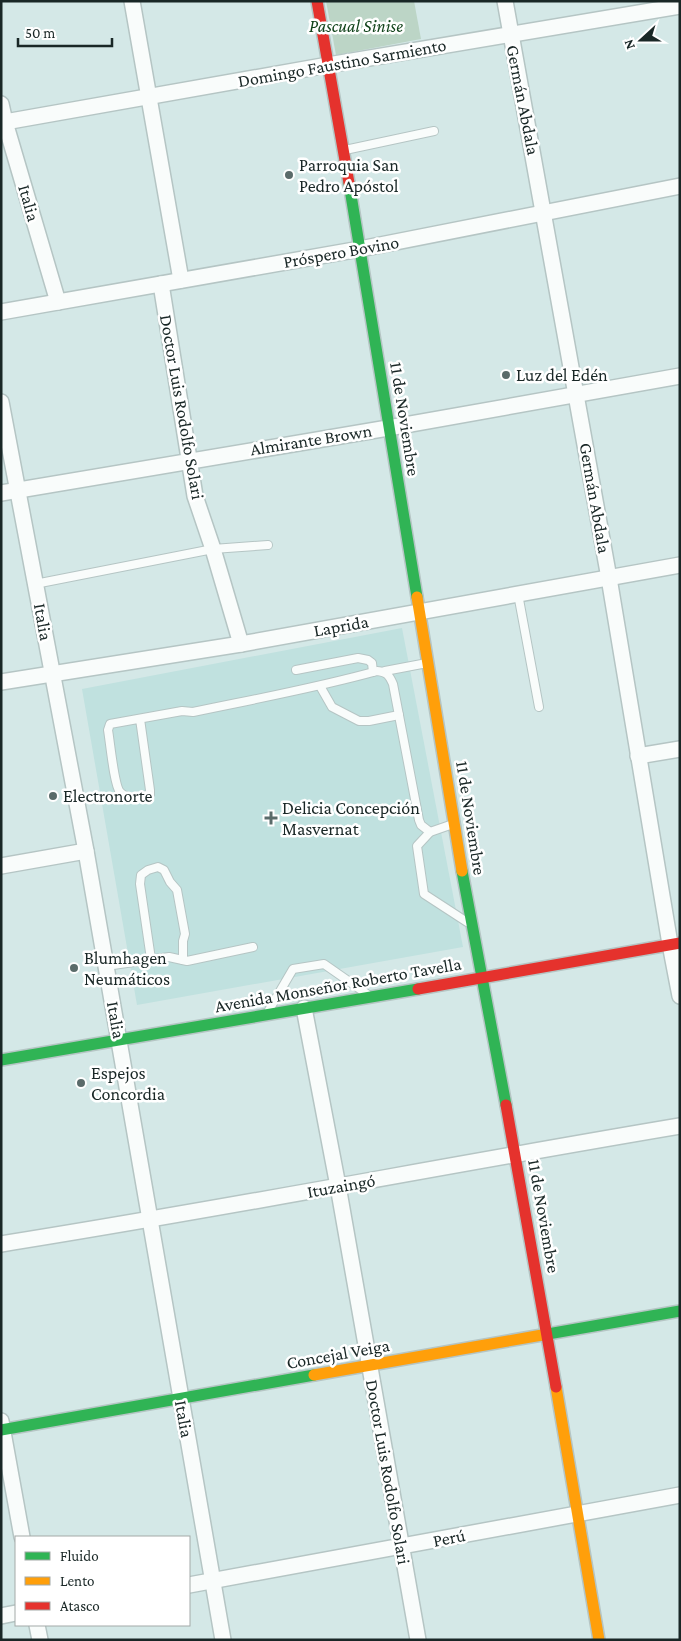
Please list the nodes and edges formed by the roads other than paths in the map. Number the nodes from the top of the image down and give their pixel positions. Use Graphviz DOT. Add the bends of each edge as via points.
graph roads {
  1 [pos="132,1"];
  2 [pos="317,1"];
  3 [pos="506,1"];
  4 [pos="680,6"];
  5 [pos="511,35"];
  6 [pos="328,65"];
  7 [pos="149,97"];
  8 [pos="1,104"];
  9 [pos="5,122"];
  10 [pos="434,131"];
  11 [pos="343,151"];
  12 [pos="680,186"];
  13 [pos="544,212"];
  14 [pos="360,249"];
  15 [pos="181,280"];
  16 [pos="162,284"];
  17 [pos="58,302"];
  18 [pos="1,312"];
  19 [pos="680,376"];
  20 [pos="576,394"];
  21 [pos="1,402"];
  22 [pos="388,428"];
  23 [pos="189,460"];
  24 [pos="18,491"];
  25 [pos="1,493"];
  26 [pos="268,545"];
  27 [pos="213,549"];
  28 [pos="680,565"];
  29 [pos="609,578"];
  30 [pos="36,584"];
  31 [pos="518,594"];
  32 [pos="419,612"];
  33 [pos="241,644"];
  34 [pos="428,662"];
  35 [pos="296,670"];
  36 [pos="385,671"];
  37 [pos="373,672"];
  38 [pos="52,674"];
  39 [pos="1,682"];
  40 [pos="320,686"];
  41 [pos="539,707"];
  42 [pos="399,714"];
  43 [pos="140,718"];
  44 [pos="680,749"];
  45 [pos="638,756"];
  46 [pos="454,823"];
  47 [pos="430,832"];
  48 [pos="86,851"];
  49 [pos="1,866"];
  50 [pos="471,924"];
  51 [pos="675,943"];
  52 [pos="253,948"];
  53 [pos="151,959"];
  54 [pos="183,960"];
  55 [pos="106,966"];
  56 [pos="483,978"];
  57 [pos="680,996"];
  58 [pos="370,997"];
  59 [pos="304,1008"];
  60 [pos="267,1015"];
  61 [pos="119,1041"];
  62 [pos="1,1060"];
  63 [pos="680,1126"];
  64 [pos="514,1154"];
  65 [pos="338,1186"];
  66 [pos="151,1220"];
  67 [pos="1,1244"];
  68 [pos="680,1312"];
  69 [pos="547,1335"];
  70 [pos="369,1366"];
  71 [pos="181,1399"];
  72 [pos="2,1427"];
  73 [pos="680,1495"];
  74 [pos="577,1514"];
  75 [pos="22,1536"];
  76 [pos="401,1547"];
  77 [pos="212,1581"];
  78 [pos="190,1585"];
  79 [pos="15,1613"];
  80 [pos="1,1616"];
  81 [pos="37,1626"];
  82 [pos="40,1640"];
  83 [pos="223,1640"];
  84 [pos="418,1640"];
  85 [pos="599,1640"];
  1 -- 7 [label="street"];
  2 -- 6 [label="street, 11 de Noviembre"];
  3 -- 5 [label="street, Germán Abdala"];
  4 -- 5 [label="street, Domingo Faustino Sarmiento"];
  5 -- 6 [label="street, Domingo Faustino Sarmiento"];
  5 -- 13 [label="street, Germán Abdala"];
  6 -- 7 [label="street, Domingo Faustino Sarmiento"];
  6 -- 11 [label="street, 11 de Noviembre"];
  7 -- 9 [label="street, Domingo Faustino Sarmiento"];
  7 -- 15 [label="street"];
  8 -- 9 [label="street, Italia"];
  9 -- 17 [label="street, Italia"];
  10 -- 11 [label="lane"];
  11 -- 14 [label="street, 11 de Noviembre"];
  12 -- 13 [label="street, Próspero Bovino"];
  13 -- 14 [label="street, Próspero Bovino"];
  13 -- 20 [label="street, Germán Abdala"];
  14 -- 15 [label="street, Próspero Bovino"];
  14 -- 22 [label="street, 11 de Noviembre"];
  15 -- 16 [label="street, Próspero Bovino"];
  16 -- 17 [label="street, Próspero Bovino"];
  16 -- 23 [label="street, Doctor Luis Rodolfo Solari"];
  17 -- 18 [label="street, Próspero Bovino"];
  19 -- 20 [label="street, Almirante Brown"];
  20 -- 22 [label="street, Almirante Brown"];
  20 -- 29 [label="street, Germán Abdala"];
  21 -- 24 [label="street, Italia"];
  22 -- 23 [label="street, Almirante Brown"];
  22 -- 32 [label="street, 11 de Noviembre"];
  23 -- 24 [label="street, Almirante Brown"];
  23 -- 27 [label="street, Doctor Luis Rodolfo Solari" via="196,496"];
  24 -- 25 [label="street, Almirante Brown"];
  24 -- 30 [label="street, Italia"];
  26 -- 27 [label="lane"];
  27 -- 30 [label="lane"];
  27 -- 33 [label="street, Doctor Luis Rodolfo Solari"];
  28 -- 29 [label="street, Laprida"];
  29 -- 31 [label="street, Laprida"];
  29 -- 45 [label="street, Germán Abdala"];
  30 -- 38 [label="street, Italia"];
  31 -- 32 [label="street, Laprida"];
  31 -- 41 [label="lane"];
  32 -- 33 [label="street, Laprida"];
  32 -- 34 [label="street, 11 de Noviembre"];
  33 -- 38 [label="street, Laprida"];
  34 -- 36 [label="lane"];
  34 -- 46 [label="street, 11 de Noviembre"];
  35 -- 37 [label="lane" via="358,658 372,663"];
  36 -- 37 [label="lane"];
  36 -- 42 [label="lane" via="393,684"];
  37 -- 40 [label="lane"];
  38 -- 39 [label="street, Laprida"];
  38 -- 48 [label="street, Italia"];
  40 -- 42 [label="lane" via="332,707 359,721"];
  40 -- 43 [label="lane" via="193,712"];
  42 -- 47 [label="lane" via="419,820"];
  43 -- 43 [label="lane" via="110,724 108,730 117,788 130,798 150,794"];
  44 -- 45 [label="street"];
  45 -- 51 [label="street, Germán Abdala"];
  46 -- 47 [label="lane"];
  46 -- 50 [label="street, 11 de Noviembre"];
  47 -- 50 [label="lane" via="417,846 424,894"];
  48 -- 49 [label="street"];
  48 -- 55 [label="street, Italia"];
  50 -- 56 [label="street, 11 de Noviembre"];
  51 -- 56 [label="street, Avenida Monseñor Roberto Tavella"];
  51 -- 57 [label="street, Germán Abdala"];
  52 -- 54 [label="lane"];
  53 -- 54 [label="lane" via="169,957"];
  53 -- 54 [label="lane" via="140,884 141,875 158,867 164,870 176,890 185,934"];
  53 -- 55 [label="lane"];
  55 -- 61 [label="street, Italia"];
  56 -- 58 [label="street, Avenida Monseñor Roberto Tavella"];
  56 -- 64 [label="street, 11 de Noviembre"];
  58 -- 59 [label="street, Avenida Monseñor Roberto Tavella"];
  58 -- 60 [label="lane" via="324,964 293,969"];
  59 -- 60 [label="street, Avenida Monseñor Roberto Tavella"];
  59 -- 65 [label="street, Doctor Luis Rodolfo Solari"];
  60 -- 61 [label="street, Avenida Monseñor Roberto Tavella"];
  61 -- 62 [label="street, Avenida Monseñor Roberto Tavella"];
  61 -- 66 [label="street, Italia"];
  63 -- 64 [label="street, Ituzaingó"];
  64 -- 65 [label="street, Ituzaingó"];
  64 -- 69 [label="street, 11 de Noviembre"];
  65 -- 66 [label="street, Ituzaingó"];
  65 -- 70 [label="street, Doctor Luis Rodolfo Solari"];
  66 -- 67 [label="street, Ituzaingó"];
  66 -- 71 [label="street, Italia"];
  68 -- 69 [label="street, Concejal Veiga"];
  69 -- 70 [label="street, Concejal Veiga"];
  69 -- 74 [label="street, 11 de Noviembre"];
  70 -- 71 [label="street, Concejal Veiga"];
  70 -- 76 [label="street, Doctor Luis Rodolfo Solari"];
  71 -- 72 [label="street, Concejal Veiga"];
  71 -- 77 [label="street, Italia"];
  72 -- 75 [label="street"];
  73 -- 74 [label="street, Perú"];
  74 -- 76 [label="street, Perú"];
  74 -- 85 [label="street, 11 de Noviembre"];
  76 -- 77 [label="street, Perú"];
  76 -- 84 [label="street, Doctor Luis Rodolfo Solari"];
  77 -- 78 [label="street, Perú"];
  77 -- 83 [label="street, Italia"];
  79 -- 80 [label="street"];
  81 -- 82 [label="street"];
}
